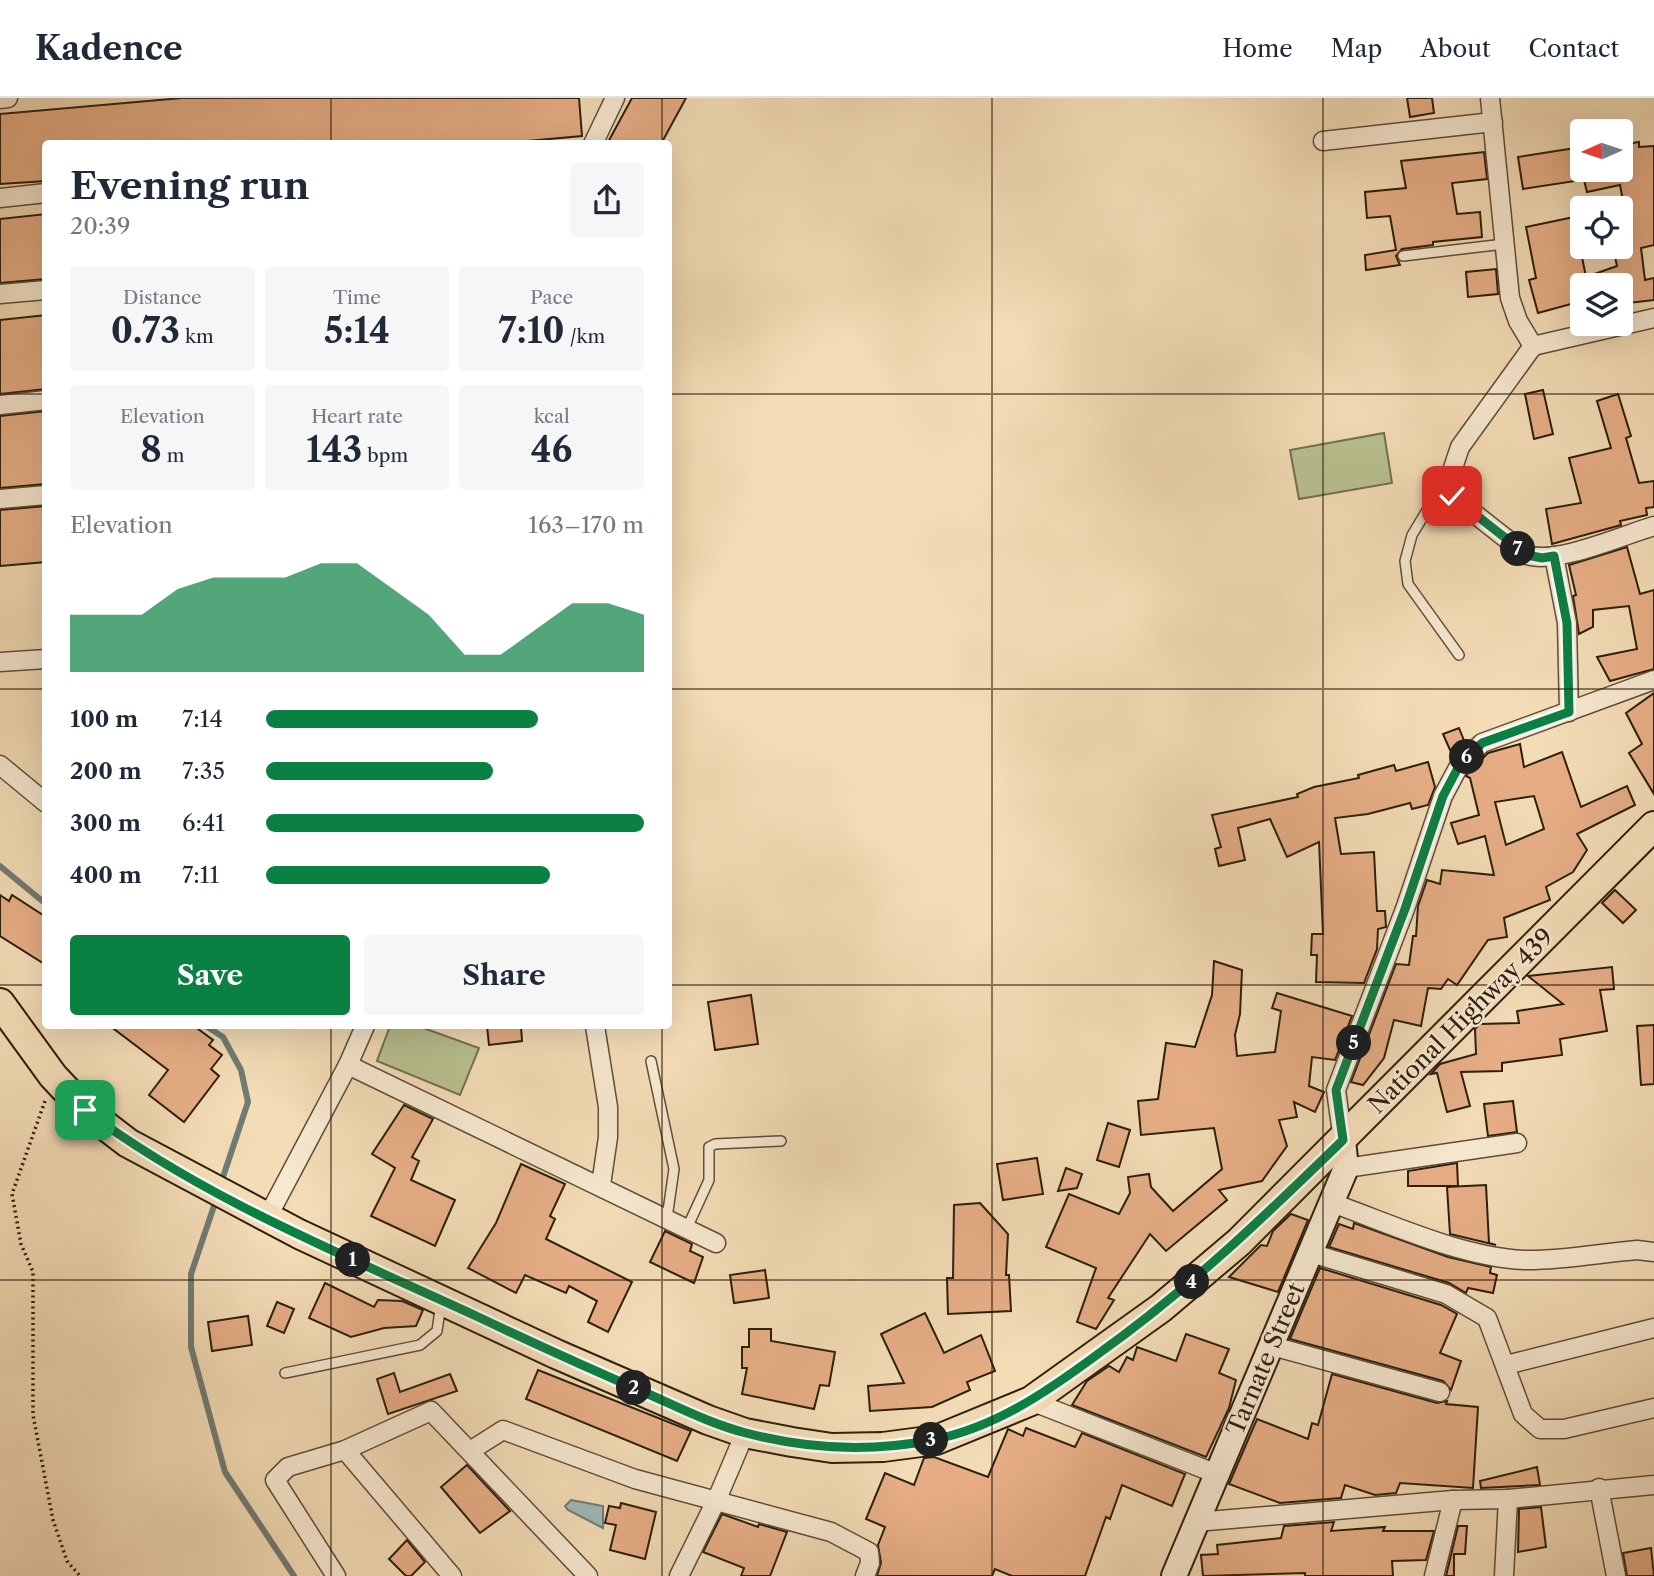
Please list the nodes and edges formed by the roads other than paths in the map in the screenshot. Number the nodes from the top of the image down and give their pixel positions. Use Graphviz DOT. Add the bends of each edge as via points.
graph roads {
  1 [pos="8,98"];
  2 [pos="615,98"];
  3 [pos="1490,98"];
  4 [pos="0,99"];
  5 [pos="1493,122"];
  6 [pos="593,140"];
  7 [pos="1323,141"];
  8 [pos="42,193"];
  9 [pos="0,198"];
  10 [pos="1504,244"];
  11 [pos="1403,256"];
  12 [pos="42,289"];
  13 [pos="0,293"];
  14 [pos="1654,318"];
  15 [pos="1533,346"];
  16 [pos="42,400"];
  17 [pos="0,405"];
  18 [pos="42,495"];
  19 [pos="1452,496"];
  20 [pos="0,499"];
  21 [pos="1654,526"];
  22 [pos="1554,556"];
  23 [pos="1459,655"];
  24 [pos="42,659"];
  25 [pos="0,662"];
  26 [pos="1654,680"];
  27 [pos="1569,712"];
  28 [pos="0,765"];
  29 [pos="42,800"];
  30 [pos="1654,826"];
  31 [pos="0,1003"];
  32 [pos="364,1029"];
  33 [pos="595,1029"];
  34 [pos="651,1061"];
  35 [pos="348,1066"];
  36 [pos="1343,1140"];
  37 [pos="781,1141"];
  38 [pos="1517,1143"];
  39 [pos="1346,1168"];
  40 [pos="601,1185"];
  41 [pos="1332,1203"];
  42 [pos="257,1212"];
  43 [pos="667,1218"];
  44 [pos="687,1228"];
  45 [pos="716,1243"];
  46 [pos="1654,1251"];
  47 [pos="1311,1253"];
  48 [pos="442,1300"];
  49 [pos="1654,1328"];
  50 [pos="1272,1346"];
  51 [pos="1506,1365"];
  52 [pos="285,1373"];
  53 [pos="1440,1392"];
  54 [pos="1031,1401"];
  55 [pos="1654,1408"];
  56 [pos="745,1433"];
  57 [pos="345,1450"];
  58 [pos="470,1451"];
  59 [pos="1217,1474"];
  60 [pos="1654,1485"];
  61 [pos="1599,1488"];
  62 [pos="717,1499"];
  63 [pos="1508,1499"];
  64 [pos="1453,1500"];
  65 [pos="1196,1522"];
  66 [pos="681,1575"];
  67 [pos="336,1576"];
  68 [pos="452,1576"];
  69 [pos="587,1576"];
  70 [pos="865,1576"];
  71 [pos="1174,1576"];
  72 [pos="1434,1576"];
  73 [pos="1504,1576"];
  74 [pos="1616,1576"];
  1 -- 4 [label="street"];
  2 -- 6 [label="street"];
  3 -- 5 [label="street"];
  5 -- 7 [label="street"];
  5 -- 10 [label="street"];
  8 -- 9 [label="street"];
  10 -- 11 [label="lane"];
  10 -- 15 [label="street" via="1510,298"];
  12 -- 13 [label="street"];
  14 -- 15 [label="street"];
  15 -- 19 [label="street" via="1460,447 1451,474"];
  16 -- 17 [label="street"];
  18 -- 20 [label="street"];
  19 -- 22 [label="street" via="1527,555"];
  19 -- 23 [label="lane" via="1429,508 1412,535 1405,561 1408,584"];
  21 -- 22 [label="street"];
  22 -- 27 [label="street" via="1567,623"];
  24 -- 25 [label="street"];
  26 -- 27 [label="street"];
  27 -- 36 [label="street" via="1482,743 1459,766 1448,786 1336,1090"];
  28 -- 29 [label="street"];
  30 -- 36 [label="main road, National Highway 439"];
  31 -- 42 [label="main road, National Highway 439" via="53,1076 85,1110 128,1143"];
  32 -- 35 [label="street"];
  33 -- 40 [label="street" via="608,1107"];
  34 -- 43 [label="lane" via="674,1169"];
  35 -- 40 [label="street"];
  35 -- 42 [label="street"];
  36 -- 39 [label="street, Tarnate Street"];
  36 -- 54 [label="main road, National Highway 439" via="1240,1242 1161,1308"];
  37 -- 44 [label="lane" via="709,1147 709,1180"];
  38 -- 39 [label="street"];
  39 -- 41 [label="street, Tarnate Street"];
  40 -- 43 [label="street"];
  41 -- 46 [label="street" via="1437,1240 1506,1258"];
  41 -- 47 [label="street, Tarnate Street"];
  42 -- 48 [label="main road, National Highway 439"];
  43 -- 44 [label="street"];
  44 -- 45 [label="street"];
  47 -- 50 [label="street, Tarnate Street"];
  47 -- 51 [label="street" via="1446,1294 1487,1318"];
  48 -- 52 [label="lane" via="437,1331 420,1345"];
  48 -- 56 [label="main road, National Highway 439"];
  49 -- 51 [label="street"];
  50 -- 53 [label="street"];
  50 -- 59 [label="street, Tarnate Street"];
  51 -- 55 [label="street" via="1523,1414 1540,1429 1564,1429"];
  54 -- 56 [label="main road, National Highway 439" via="936,1440 883,1447 832,1448"];
  54 -- 59 [label="street"];
  56 -- 62 [label="street"];
  57 -- 58 [label="street" via="431,1410"];
  57 -- 67 [label="street" via="288,1468 275,1480"];
  57 -- 68 [label="street"];
  58 -- 62 [label="street" via="503,1430 635,1479"];
  58 -- 69 [label="street"];
  59 -- 65 [label="street, Tarnate Street"];
  60 -- 61 [label="street"];
  61 -- 63 [label="street"];
  61 -- 74 [label="street"];
  62 -- 66 [label="street"];
  62 -- 70 [label="street" via="831,1532 869,1552"];
  63 -- 64 [label="street"];
  63 -- 73 [label="street"];
  64 -- 65 [label="street"];
  64 -- 72 [label="street"];
  65 -- 71 [label="street, Tarnate Street"];
}
